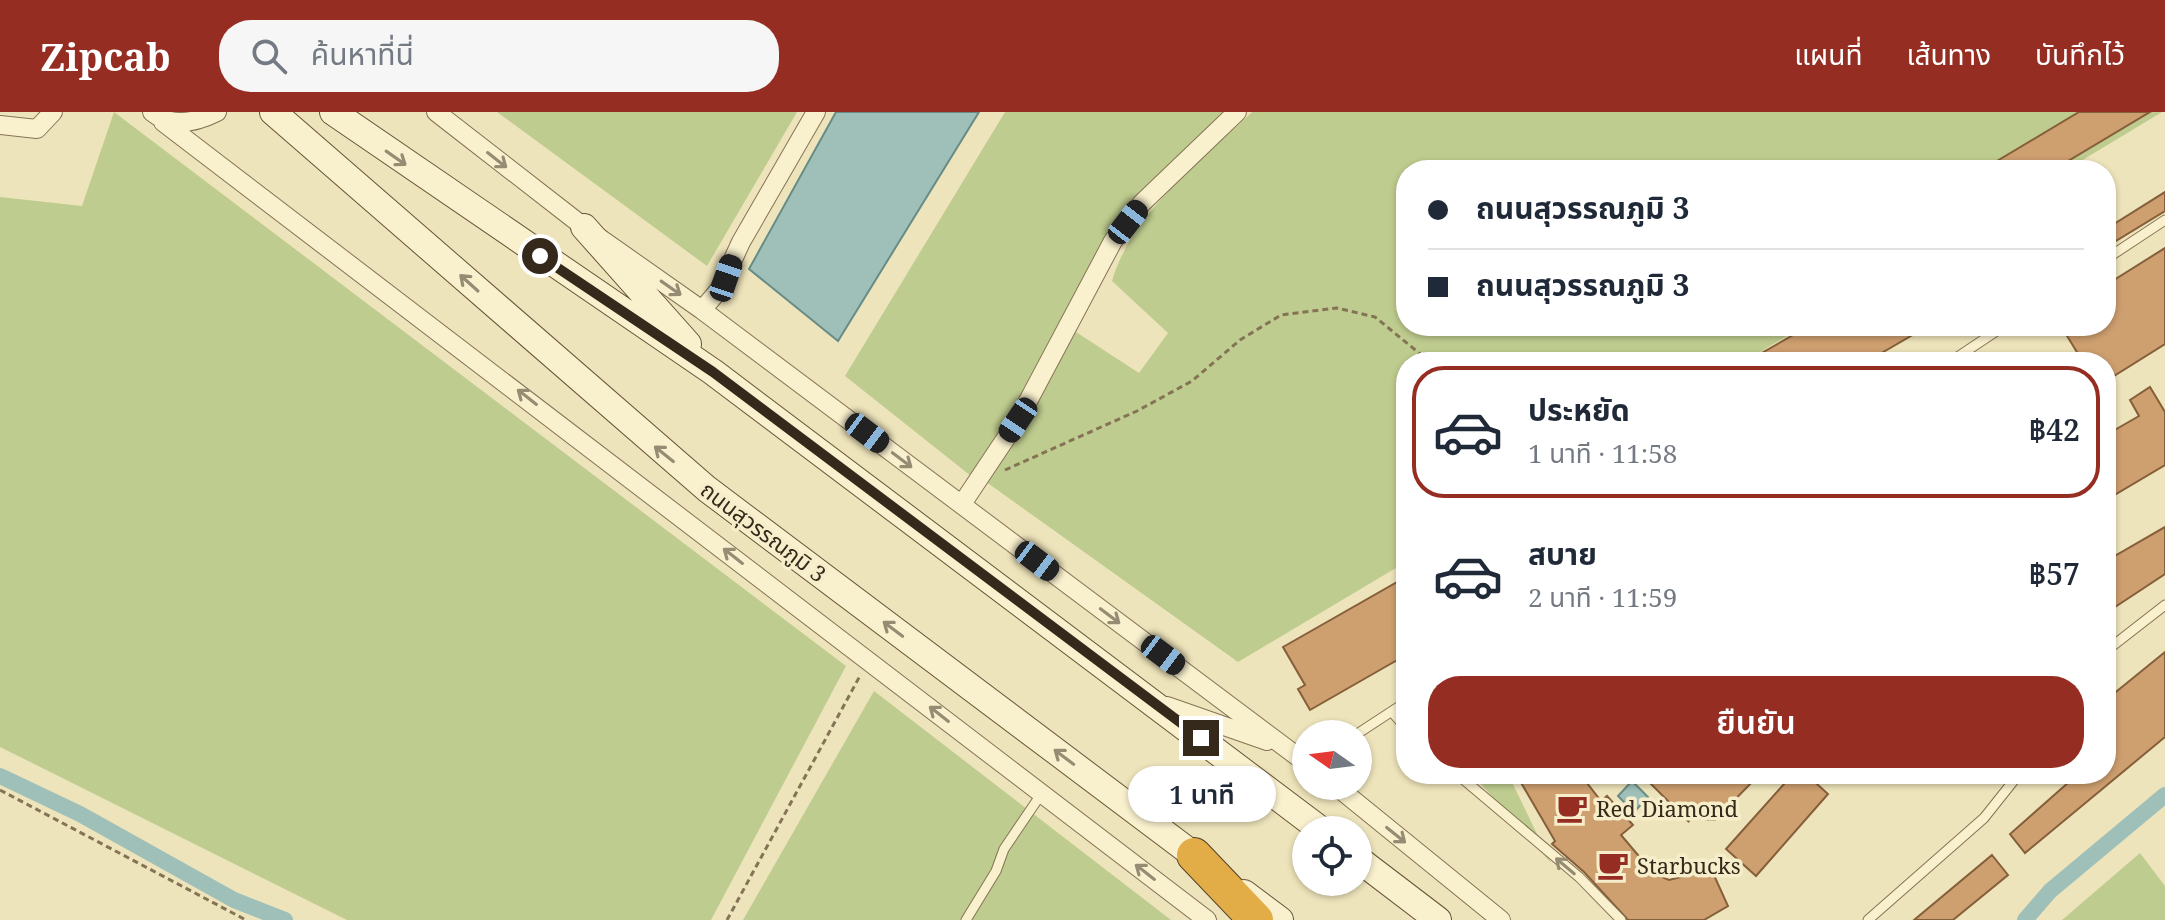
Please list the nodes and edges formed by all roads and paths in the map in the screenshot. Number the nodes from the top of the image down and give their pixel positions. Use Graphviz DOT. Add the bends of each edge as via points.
graph roads {
  1 [pos="53,112"];
  2 [pos="217,112"];
  3 [pos="273,112"];
  4 [pos="333,112"];
  5 [pos="436,112"];
  6 [pos="816,112"];
  7 [pos="1237,112"];
  8 [pos="157,117"];
  9 [pos="0,125"];
  10 [pos="2165,220"];
  11 [pos="584,227"];
  12 [pos="2116,252"];
  13 [pos="702,310"];
  14 [pos="1396,334"];
  15 [pos="1398,336"];
  16 [pos="1989,336"];
  17 [pos="1418,352"];
  18 [pos="1965,352"];
  19 [pos="713,372"];
  20 [pos="976,483"];
  21 [pos="962,504"];
  22 [pos="2165,605"];
  23 [pos="2116,643"];
  24 [pos="869,660"];
  25 [pos="1153,701"];
  26 [pos="1396,709"];
  27 [pos="1392,712"];
  28 [pos="1396,717"];
  29 [pos="1372,725"];
  30 [pos="1284,747"];
  31 [pos="1292,753"];
  32 [pos="1469,784"];
  33 [pos="2011,784"];
  34 [pos="0,790"];
  35 [pos="1042,793"];
  36 [pos="1353,800"];
  37 [pos="1303,816"];
  38 [pos="1194,855"];
  39 [pos="1372,870"];
  40 [pos="246,920"];
  41 [pos="727,920"];
  42 [pos="966,920"];
  43 [pos="1207,920"];
  44 [pos="1256,920"];
  45 [pos="1280,920"];
  46 [pos="1438,920"];
  47 [pos="1501,920"];
  48 [pos="1621,920"];
  49 [pos="1868,920"];
  1 -- 9 [label="street" via="37,129"];
  2 -- 8 [label="street" via="187,122"];
  38 -- 3 [label="main road, ถนนสุวรรณภูมิ 3, one-way" via="707,489"];
  4 -- 19 [label="main road, one-way"];
  5 -- 11 [label="street, one-way"];
  6 -- 13 [label="street" via="719,290"];
  7 -- 20 [label="street" via="1142,203 1113,241 1018,420"];
  24 -- 8 [label="street, one-way"];
  10 -- 12 [label="lane"];
  11 -- 13 [label="street, one-way"];
  11 -- 19 [label="main road"];
  13 -- 21 [label="street, one-way"];
  14 -- 20 [label="path" via="1375,317 1337,308 1281,315 1240,340 1192,381"];
  15 -- 17 [label="path"];
  16 -- 18 [label="lane"];
  19 -- 25 [label="main road"];
  20 -- 21 [label="street"];
  21 -- 30 [label="street, one-way"];
  22 -- 23 [label="lane"];
  35 -- 24 [label="street, one-way"];
  24 -- 41 [label="path"];
  25 -- 30 [label="street"];
  25 -- 37 [label="main road"];
  26 -- 27 [label="lane"];
  27 -- 28 [label="lane"];
  27 -- 29 [label="lane"];
  30 -- 31 [label="street"];
  48 -- 32 [label="lane, one-way" via="1579,877"];
  33 -- 49 [label="lane" via="1984,818"];
  34 -- 40 [label="path"];
  35 -- 42 [label="lane"];
  43 -- 35 [label="street, one-way"];
  36 -- 47 [label="street, one-way"];
  38 -- 44 [label="highway"];
  38 -- 45 [label="main road, ถนนสุวรรณภูมิ 3"];
  39 -- 46 [label="main road"];
}
